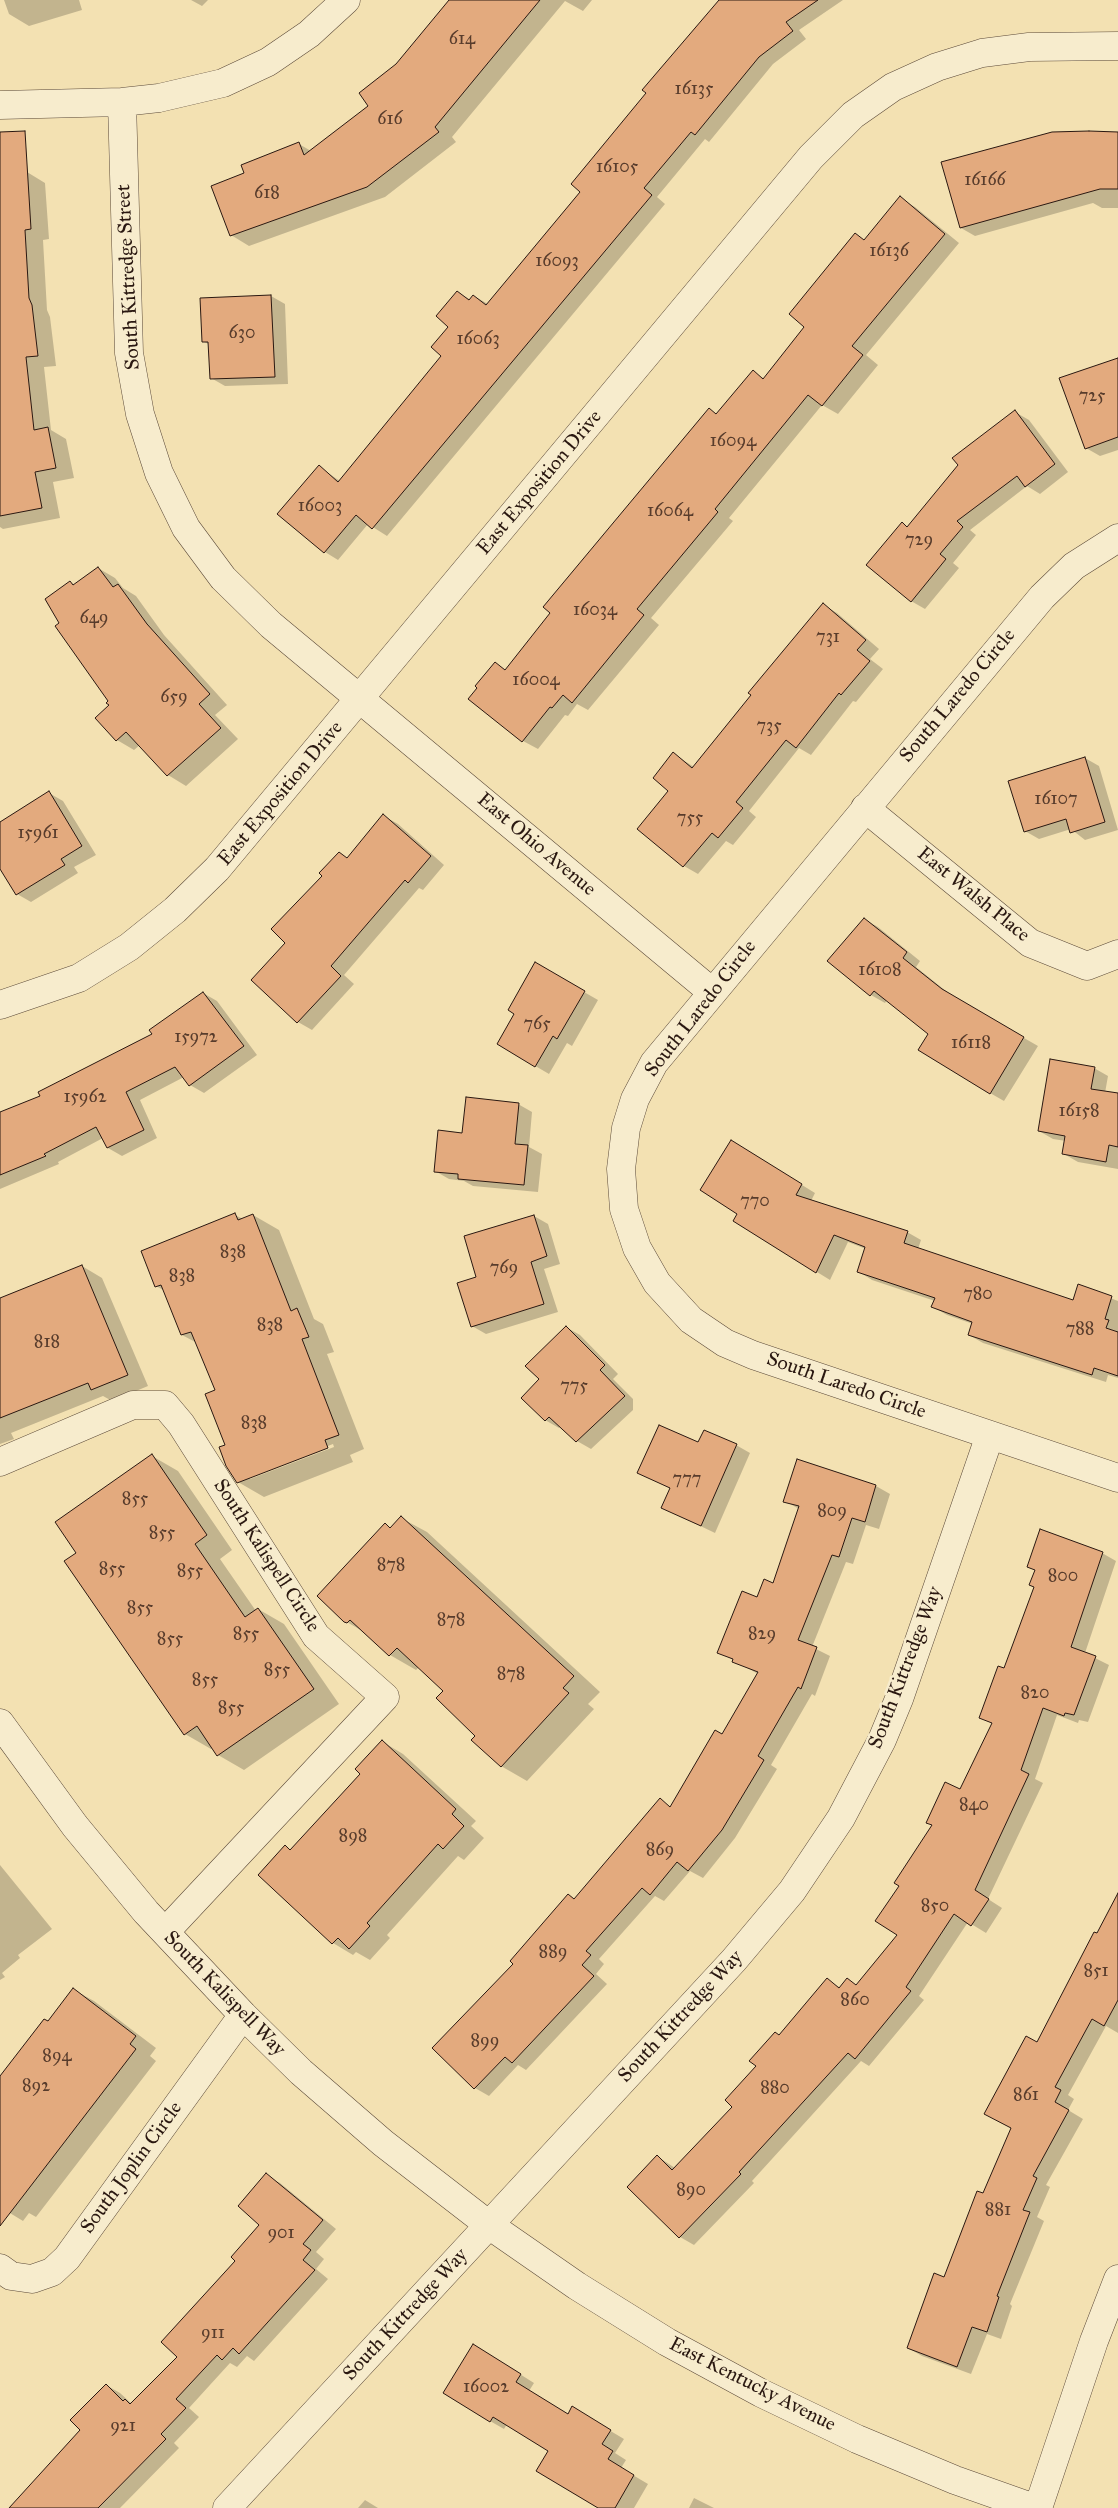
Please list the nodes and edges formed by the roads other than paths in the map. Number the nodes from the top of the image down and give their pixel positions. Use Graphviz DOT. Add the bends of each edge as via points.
graph roads {
  1 [pos="346,0"];
  2 [pos="1118,46"];
  3 [pos="122,102"];
  4 [pos="0,105"];
  5 [pos="1118,538"];
  6 [pos="360,699"];
  7 [pos="865,808"];
  8 [pos="1118,954"];
  9 [pos="712,992"];
  10 [pos="0,1005"];
  11 [pos="990,1435"];
  12 [pos="0,1462"];
  13 [pos="1118,1478"];
  14 [pos="0,1723"];
  15 [pos="165,1932"];
  16 [pos="242,2015"];
  17 [pos="489,2225"];
  18 [pos="0,2268"];
  19 [pos="1118,2279"];
  20 [pos="227,2508"];
  21 [pos="1036,2508"];
  1 -- 3 [label="street" via="309,34 268,62 223,83 159,98"];
  2 -- 6 [label="street, East Exposition Drive" via="1030,47 982,53 936,67 893,87 853,115 811,156"];
  3 -- 4 [label="street"];
  3 -- 6 [label="street, South Kittredge Street" via="129,353 140,414 159,473 186,528 223,578 271,625"];
  5 -- 7 [label="street, South Laredo Circle" via="1074,566 1042,597"];
  6 -- 9 [label="street, East Ohio Avenue"];
  6 -- 10 [label="street, East Exposition Drive" via="217,869 175,910 129,947 79,978"];
  7 -- 8 [label="street, East Walsh Place" via="1030,942 1087,966"];
  7 -- 9 [label="street, South Laredo Circle"];
  9 -- 11 [label="street, South Laredo Circle" via="654,1064 635,1099 626,1128 621,1169 624,1209 637,1248 657,1283 691,1320 725,1343"];
  11 -- 13 [label="street, South Laredo Circle"];
  11 -- 17 [label="street, South Kittredge Way" via="899,1699 882,1740 840,1818 792,1891 734,1960"];
  12 -- 15 [label="street, South Kalispell Circle" via="133,1406 165,1406 181,1424 316,1636 385,1697"];
  14 -- 15 [label="street, South Kalispell Way" via="75,1826"];
  15 -- 16 [label="street, South Kalispell Way"];
  16 -- 17 [label="street, South Kalispell Way" via="301,2072 383,2143"];
  16 -- 18 [label="street, South Joplin Circle" via="67,2258 52,2272 32,2279 11,2276"];
  17 -- 20 [label="street, South Kittredge Way"];
  17 -- 21 [label="street, East Kentucky Avenue" via="577,2286 667,2342 761,2393 857,2439 955,2480"];
  19 -- 21 [label="street"];
}
